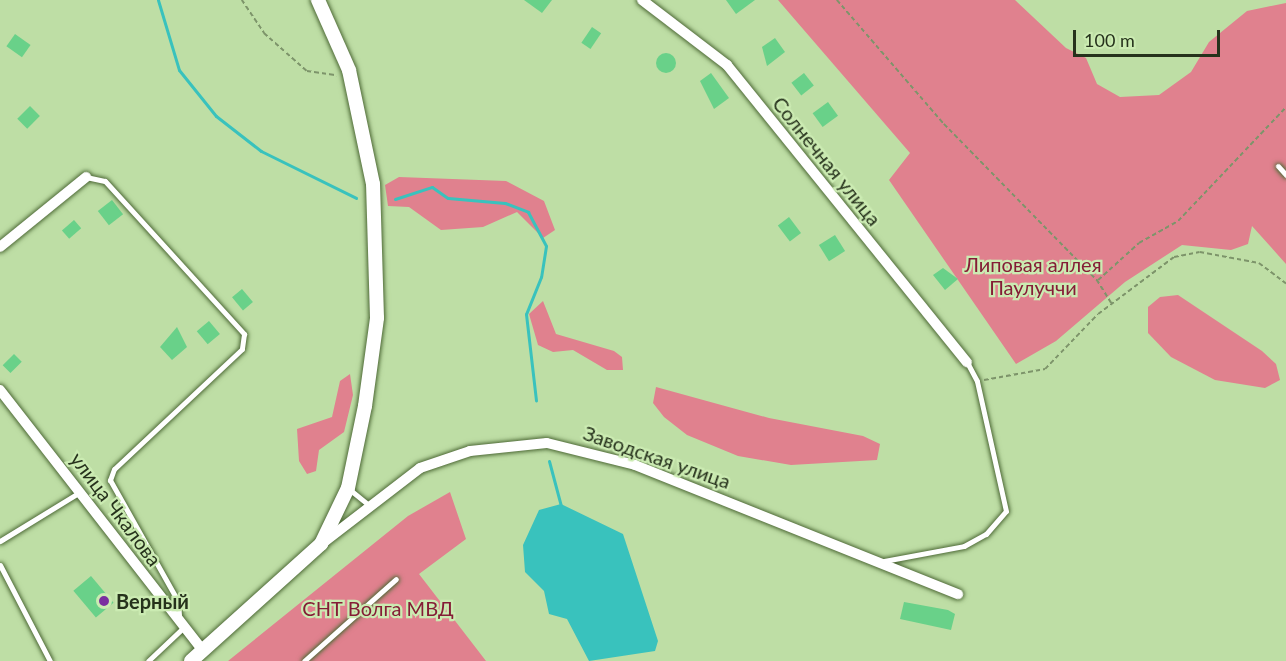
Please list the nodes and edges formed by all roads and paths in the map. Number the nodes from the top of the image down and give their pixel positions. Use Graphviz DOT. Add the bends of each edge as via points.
graph roads {
  1 [pos="242,0"];
  2 [pos="318,0"];
  3 [pos="642,0"];
  4 [pos="837,0"];
  5 [pos="349,70"];
  6 [pos="1286,107"];
  7 [pos="1278,166"];
  8 [pos="1286,175"];
  9 [pos="86,177"];
  10 [pos="0,247"];
  11 [pos="1097,280"];
  12 [pos="1286,283"];
  13 [pos="1112,304"];
  14 [pos="967,362"];
  15 [pos="977,381"];
  16 [pos="0,390"];
  17 [pos="348,488"];
  18 [pos="80,492"];
  19 [pos="369,505"];
  20 [pos="0,541"];
  21 [pos="321,544"];
  22 [pos="879,562"];
  23 [pos="0,565"];
  24 [pos="396,579"];
  25 [pos="958,594"];
  26 [pos="182,624"];
  27 [pos="203,651"];
  28 [pos="50,661"];
  29 [pos="148,661"];
  30 [pos="191,661"];
  31 [pos="304,661"];
  1 -- 5 [label="path" via="264,33 307,71 330,78"];
  2 -- 5 [label="street"];
  3 -- 14 [label="street, Солнечная улица" via="726,65"];
  4 -- 11 [label="path" via="944,124"];
  5 -- 17 [label="street" via="373,184 377,318"];
  6 -- 11 [label="path" via="1178,221 1139,243"];
  7 -- 8 [label="lane"];
  9 -- 10 [label="street"];
  9 -- 26 [label="lane" via="105,181 244,334 242,349 114,469 110,480 178,601"];
  11 -- 13 [label="path"];
  12 -- 13 [label="path" via="1259,263 1200,252 1174,257"];
  13 -- 15 [label="path" via="1045,369"];
  14 -- 15 [label="lane"];
  15 -- 22 [label="lane" via="1006,511 986,534 964,546"];
  16 -- 18 [label="street, улица Чкалова"];
  17 -- 19 [label="lane"];
  17 -- 21 [label="street"];
  18 -- 20 [label="lane"];
  18 -- 26 [label="street, улица Чкалова"];
  19 -- 21 [label="street, Заводская улица"];
  19 -- 22 [label="street, Заводская улица" via="420,468 442,459 547,443 634,465"];
  21 -- 27 [label="street"];
  22 -- 25 [label="street, Заводская улица"];
  23 -- 28 [label="lane"];
  24 -- 31 [label="lane"];
  26 -- 27 [label="street, улица Чкалова"];
  26 -- 29 [label="lane"];
  27 -- 30 [label="street"];
}
